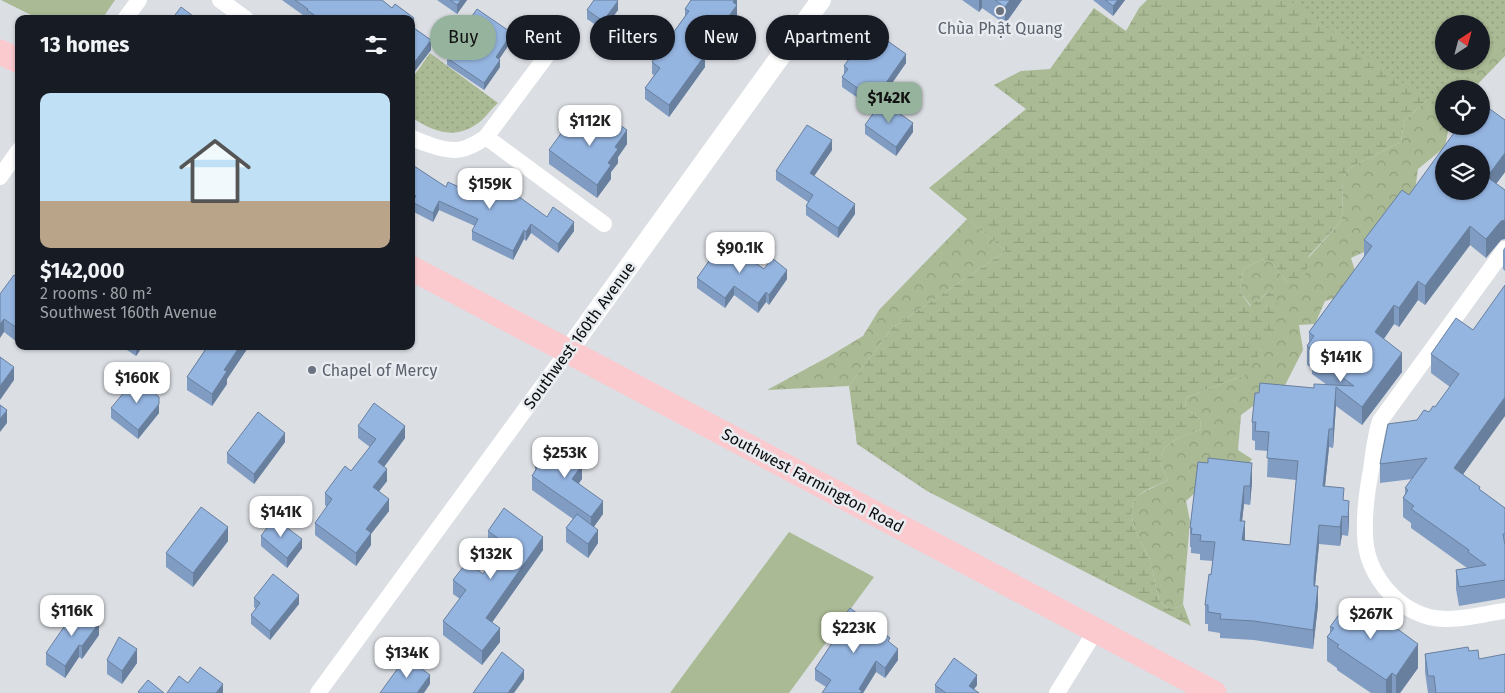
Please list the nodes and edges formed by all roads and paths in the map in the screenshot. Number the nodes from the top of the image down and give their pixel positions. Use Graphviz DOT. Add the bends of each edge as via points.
graph roads {
  1 [pos="139,0"];
  2 [pos="220,0"];
  3 [pos="821,0"];
  4 [pos="128,15"];
  5 [pos="241,15"];
  6 [pos="0,52"];
  7 [pos="15,59"];
  8 [pos="544,60"];
  9 [pos="486,137"];
  10 [pos="415,139"];
  11 [pos="15,156"];
  12 [pos="0,177"];
  13 [pos="604,224"];
  14 [pos="1505,249"];
  15 [pos="415,270"];
  16 [pos="568,351"];
  17 [pos="1505,610"];
  18 [pos="1096,630"];
  19 [pos="318,693"];
  20 [pos="1057,693"];
  21 [pos="1214,693"];
  1 -- 4 [label="street"];
  2 -- 5 [label="street"];
  3 -- 16 [label="street, Southwest 160th Avenue"];
  6 -- 7 [label="main road"];
  8 -- 9 [label="street"];
  9 -- 10 [label="street" via="469,148 456,151"];
  9 -- 13 [label="street"];
  11 -- 12 [label="street"];
  14 -- 17 [label="street" via="1383,416 1377,432 1368,487 1365,536 1368,554 1381,583 1394,598 1418,612 1454,619"];
  15 -- 16 [label="main road, Southwest Farmington Road"];
  16 -- 18 [label="main road, Southwest Farmington Road"];
  16 -- 19 [label="street, Southwest 160th Avenue"];
  18 -- 20 [label="street"];
  18 -- 21 [label="main road, Southwest Farmington Road"];
}
